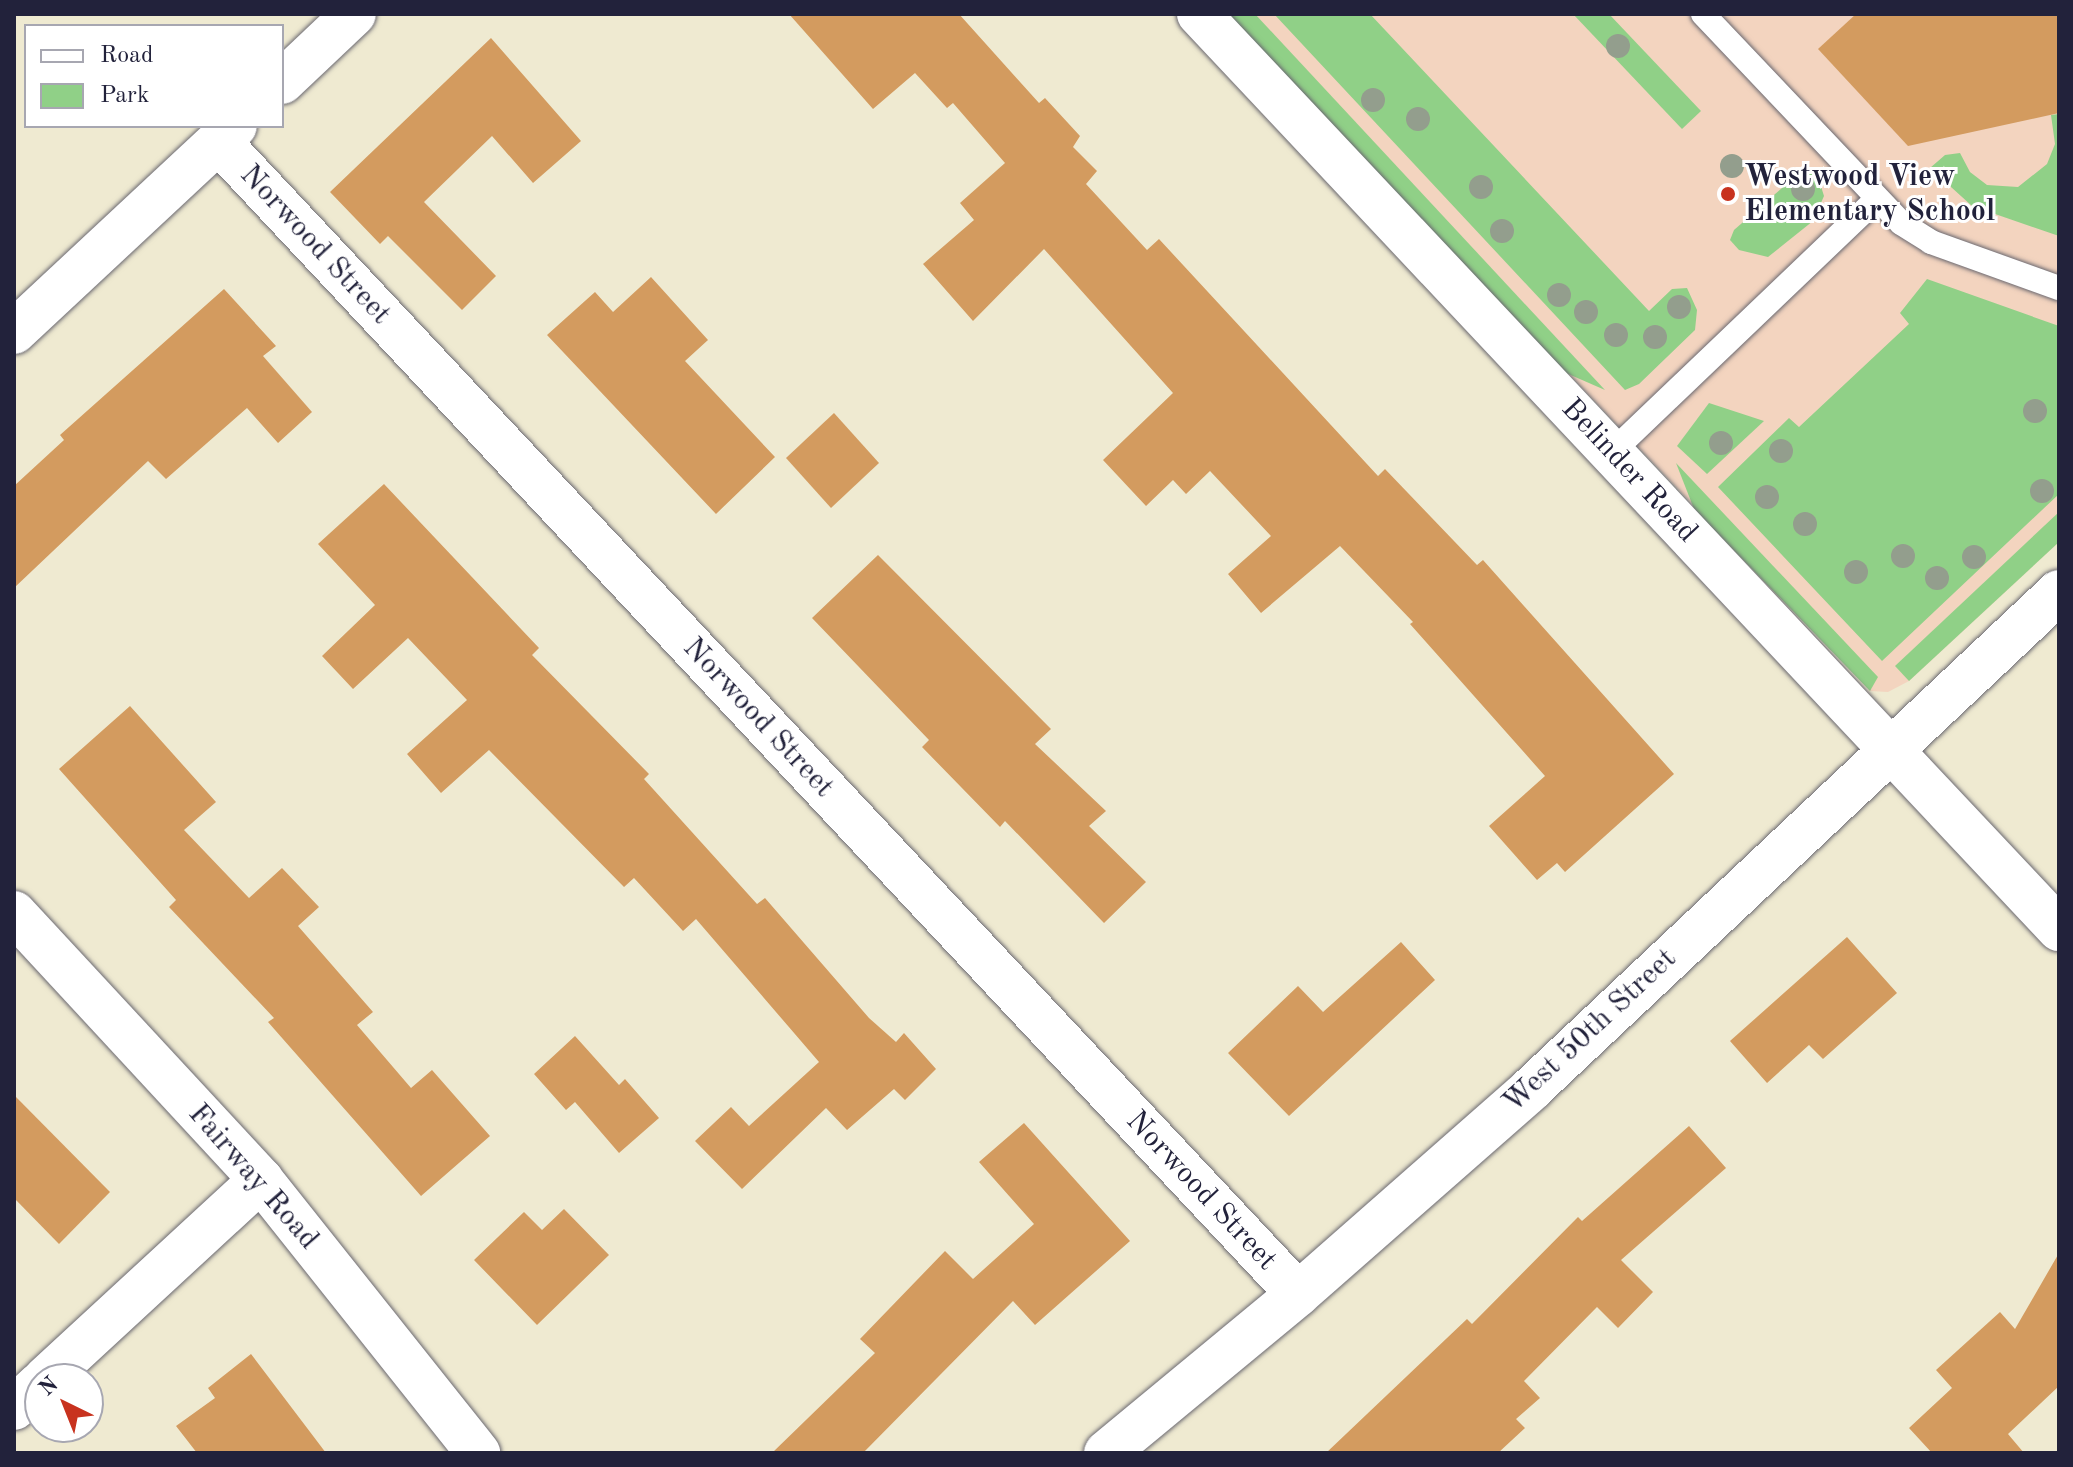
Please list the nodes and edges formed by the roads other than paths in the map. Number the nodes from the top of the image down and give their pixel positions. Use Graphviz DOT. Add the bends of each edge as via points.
graph roads {
  1 [pos="354,14"];
  2 [pos="1199,14"];
  3 [pos="1703,14"];
  4 [pos="284,80"];
  5 [pos="227,134"];
  6 [pos="1877,199"];
  7 [pos="2059,288"];
  8 [pos="14,332"];
  9 [pos="1611,453"];
  10 [pos="2059,592"];
  11 [pos="1890,749"];
  12 [pos="14,913"];
  13 [pos="2059,929"];
  14 [pos="261,1180"];
  15 [pos="1298,1294"];
  16 [pos="62,1363"];
  17 [pos="478,1453"];
  18 [pos="1106,1453"];
  1 -- 4 [label="street"];
  2 -- 9 [label="street, Belinder Road"];
  3 -- 6 [label="lane"];
  5 -- 8 [label="street"];
  5 -- 15 [label="street, Norwood Street"];
  6 -- 7 [label="lane" via="1931,242"];
  6 -- 9 [label="lane"];
  9 -- 11 [label="street, Belinder Road"];
  10 -- 11 [label="street, West 50th Street"];
  11 -- 13 [label="street, Belinder Road"];
  11 -- 15 [label="street, West 50th Street" via="1531,1089"];
  12 -- 14 [label="street, Fairway Road"];
  14 -- 16 [label="street"];
  14 -- 17 [label="street, Fairway Road"];
  15 -- 18 [label="street, West 50th Street"];
}
